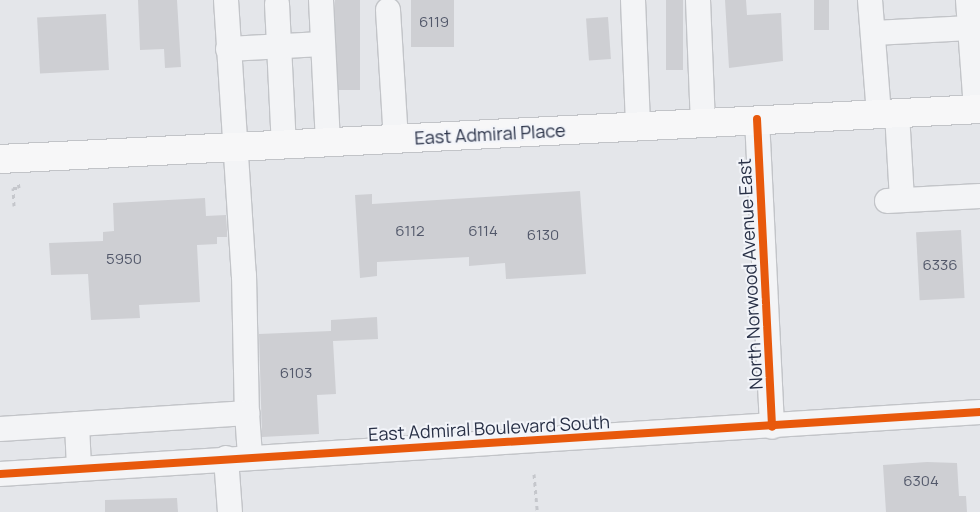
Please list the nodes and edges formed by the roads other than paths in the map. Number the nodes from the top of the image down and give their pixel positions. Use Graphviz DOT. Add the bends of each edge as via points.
graph roads {
  1 [pos="226,0"];
  2 [pos="321,0"];
  3 [pos="633,0"];
  4 [pos="698,0"];
  5 [pos="870,0"];
  6 [pos="968,0"];
  7 [pos="278,4"];
  8 [pos="388,10"];
  9 [pos="970,28"];
  10 [pos="874,33"];
  11 [pos="322,44"];
  12 [pos="280,47"];
  13 [pos="228,49"];
  14 [pos="978,109"];
  15 [pos="888,113"];
  16 [pos="757,119"];
  17 [pos="703,122"];
  18 [pos="638,126"];
  19 [pos="396,139"];
  20 [pos="328,142"];
  21 [pos="284,145"];
  22 [pos="233,148"];
  23 [pos="0,159"];
  24 [pos="980,196"];
  25 [pos="980,412"];
  26 [pos="247,413"];
  27 [pos="77,424"];
  28 [pos="772,427"];
  29 [pos="0,429"];
  30 [pos="250,456"];
  31 [pos="226,458"];
  32 [pos="79,468"];
  33 [pos="0,474"];
  34 [pos="230,512"];
  1 -- 13 [label="street"];
  2 -- 11 [label="street"];
  3 -- 18 [label="street"];
  4 -- 17 [label="street"];
  5 -- 10 [label="street"];
  6 -- 9 [label="street"];
  7 -- 12 [label="street"];
  8 -- 19 [label="street"];
  9 -- 10 [label="street"];
  9 -- 14 [label="street"];
  10 -- 15 [label="street"];
  11 -- 12 [label="street"];
  11 -- 20 [label="street"];
  12 -- 13 [label="street"];
  12 -- 21 [label="street"];
  13 -- 22 [label="street"];
  14 -- 15 [label="main road, East Admiral Place"];
  15 -- 16 [label="main road, East Admiral Place"];
  15 -- 24 [label="street" via="894,200"];
  16 -- 17 [label="main road, East Admiral Place"];
  16 -- 28 [label="street, North Norwood Avenue East"];
  17 -- 18 [label="main road, East Admiral Place"];
  18 -- 19 [label="main road, East Admiral Place"];
  19 -- 20 [label="main road, East Admiral Place"];
  20 -- 21 [label="main road, East Admiral Place"];
  21 -- 22 [label="main road, East Admiral Place"];
  22 -- 23 [label="main road, East Admiral Place"];
  22 -- 26 [label="street" via="245,311"];
  25 -- 28 [label="street, East Admiral Boulevard South"];
  26 -- 27 [label="street"];
  26 -- 30 [label="street"];
  27 -- 29 [label="street"];
  27 -- 32 [label="street"];
  28 -- 30 [label="street, East Admiral Boulevard South"];
  30 -- 31 [label="street, East Admiral Boulevard South"];
  31 -- 32 [label="street, East Admiral Boulevard South"];
  31 -- 34 [label="street"];
  32 -- 33 [label="street, East Admiral Boulevard South"];
}
